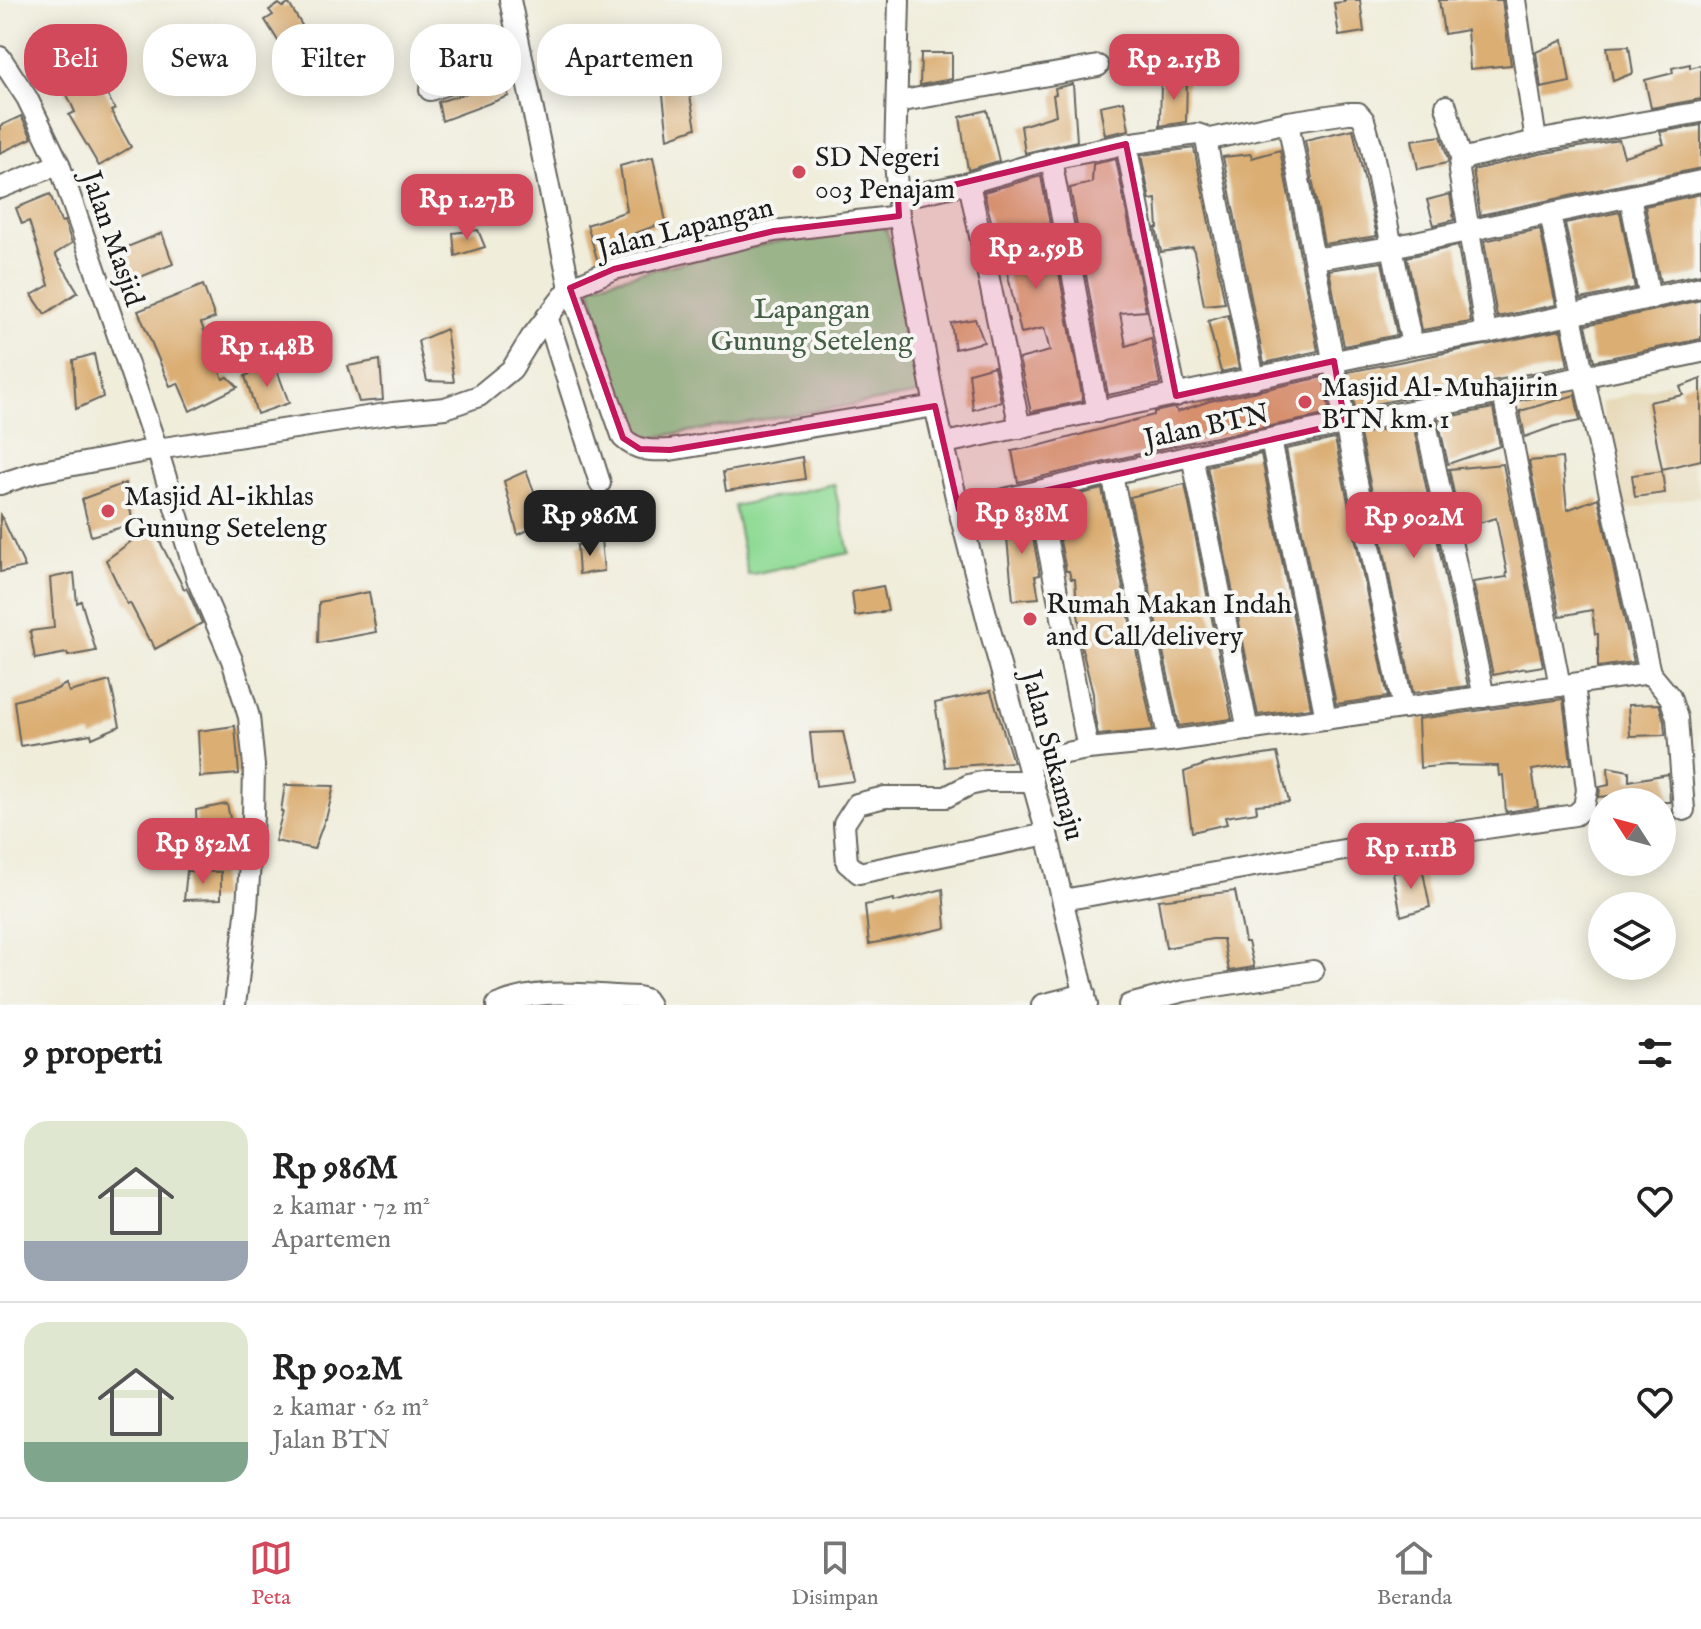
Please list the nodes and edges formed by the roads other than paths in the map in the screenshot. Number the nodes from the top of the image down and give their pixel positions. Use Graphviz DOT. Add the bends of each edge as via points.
graph roads {
  1 [pos="510,0"];
  2 [pos="1515,0"];
  3 [pos="901,1"];
  4 [pos="516,24"];
  5 [pos="0,57"];
  6 [pos="521,58"];
  7 [pos="1098,66"];
  8 [pos="897,102"];
  9 [pos="1446,106"];
  10 [pos="1701,112"];
  11 [pos="1288,122"];
  12 [pos="1206,140"];
  13 [pos="1536,141"];
  14 [pos="1126,144"];
  15 [pos="1051,159"];
  16 [pos="1462,161"];
  17 [pos="59,164"];
  18 [pos="1701,181"];
  19 [pos="969,183"];
  20 [pos="0,188"];
  21 [pos="1630,197"];
  22 [pos="898,207"];
  23 [pos="1550,214"];
  24 [pos="1470,231"];
  25 [pos="1392,247"];
  26 [pos="1314,259"];
  27 [pos="1701,287"];
  28 [pos="570,288"];
  29 [pos="1650,299"];
  30 [pos="1572,314"];
  31 [pos="547,316"];
  32 [pos="1486,333"];
  33 [pos="1412,345"];
  34 [pos="1700,352"];
  35 [pos="1334,361"];
  36 [pos="1584,378"];
  37 [pos="1254,379"];
  38 [pos="1503,393"];
  39 [pos="1176,396"];
  40 [pos="935,406"];
  41 [pos="1423,409"];
  42 [pos="1098,412"];
  43 [pos="1345,423"];
  44 [pos="1020,428"];
  45 [pos="1271,439"];
  46 [pos="945,443"];
  47 [pos="157,449"];
  48 [pos="1192,456"];
  49 [pos="1112,475"];
  50 [pos="600,483"];
  51 [pos="0,484"];
  52 [pos="1037,491"];
  53 [pos="959,510"];
  54 [pos="1650,673"];
  55 [pos="1567,685"];
  56 [pos="1484,697"];
  57 [pos="1403,708"];
  58 [pos="1326,719"];
  59 [pos="1248,730"];
  60 [pos="1169,741"];
  61 [pos="1088,749"];
  62 [pos="1027,760"];
  63 [pos="1033,781"];
  64 [pos="1684,810"];
  65 [pos="1047,834"];
  66 [pos="1063,900"];
  67 [pos="1313,971"];
  68 [pos="1086,999"];
  69 [pos="235,1005"];
  70 [pos="497,1005"];
  71 [pos="649,1005"];
  72 [pos="1042,1005"];
  73 [pos="1129,1005"];
  1 -- 4 [label="street"];
  2 -- 13 [label="street"];
  3 -- 8 [label="street, Jalan Sukamaju"];
  5 -- 17 [label="street, Jalan Masjid"];
  6 -- 28 [label="street"];
  7 -- 8 [label="street"];
  8 -- 22 [label="street, Jalan Sukamaju"];
  9 -- 16 [label="street"];
  10 -- 13 [label="street"];
  11 -- 12 [label="street, Jalan Lapangan"];
  11 -- 25 [label="street, Jalan Lapangan" via="1348,113 1362,116"];
  11 -- 26 [label="street"];
  12 -- 14 [label="street, Jalan Lapangan" via="1197,134"];
  12 -- 37 [label="street"];
  13 -- 16 [label="street"];
  14 -- 15 [label="street, Jalan Lapangan"];
  14 -- 39 [label="street"];
  15 -- 19 [label="street, Jalan Lapangan"];
  15 -- 42 [label="street"];
  16 -- 24 [label="street" via="1459,171"];
  17 -- 20 [label="street"];
  17 -- 47 [label="street, Jalan Masjid"];
  18 -- 21 [label="street"];
  19 -- 22 [label="street, Jalan Lapangan"];
  19 -- 44 [label="street"];
  21 -- 23 [label="street"];
  21 -- 29 [label="street"];
  22 -- 28 [label="street, Jalan Lapangan" via="614,269"];
  22 -- 40 [label="street, Jalan Sukamaju"];
  23 -- 24 [label="street"];
  23 -- 30 [label="street"];
  24 -- 25 [label="street"];
  24 -- 32 [label="street"];
  25 -- 26 [label="street"];
  25 -- 33 [label="street"];
  26 -- 35 [label="street"];
  27 -- 29 [label="street"];
  28 -- 31 [label="street, Jalan Lapangan"];
  28 -- 40 [label="street" via="619,430 640,449 670,450"];
  29 -- 30 [label="street"];
  30 -- 32 [label="street"];
  30 -- 36 [label="street"];
  31 -- 47 [label="street, Jalan Lapangan" via="512,369 479,396 445,408"];
  31 -- 50 [label="street"];
  32 -- 33 [label="street"];
  33 -- 35 [label="street"];
  34 -- 36 [label="street, Jalan BTN"];
  35 -- 37 [label="street"];
  35 -- 43 [label="street"];
  36 -- 38 [label="street, Jalan BTN"];
  36 -- 54 [label="street"];
  37 -- 39 [label="street"];
  38 -- 41 [label="street, Jalan BTN"];
  38 -- 55 [label="street"];
  39 -- 42 [label="street"];
  40 -- 46 [label="street, Jalan Sukamaju"];
  41 -- 43 [label="street, Jalan BTN"];
  41 -- 56 [label="street"];
  42 -- 44 [label="street"];
  43 -- 45 [label="street, Jalan BTN"];
  43 -- 57 [label="street"];
  44 -- 46 [label="street"];
  45 -- 48 [label="street, Jalan BTN"];
  45 -- 58 [label="street"];
  46 -- 53 [label="street, Jalan Sukamaju"];
  47 -- 51 [label="street, Jalan Lapangan"];
  47 -- 69 [label="street, Jalan Masjid" via="198,581 232,660 249,717 253,816"];
  48 -- 49 [label="street, Jalan BTN"];
  48 -- 59 [label="street"];
  49 -- 52 [label="street, Jalan BTN"];
  49 -- 60 [label="street"];
  52 -- 53 [label="street, Jalan BTN"];
  52 -- 61 [label="street"];
  53 -- 62 [label="street, Jalan Sukamaju"];
  54 -- 55 [label="street"];
  54 -- 64 [label="street" via="1670,697 1677,718"];
  55 -- 56 [label="street"];
  55 -- 66 [label="street" via="1587,790 1584,807 1575,815"];
  56 -- 57 [label="street"];
  57 -- 58 [label="street"];
  58 -- 59 [label="street"];
  59 -- 60 [label="street"];
  60 -- 61 [label="street"];
  61 -- 62 [label="street"];
  62 -- 63 [label="street, Jalan Sukamaju"];
  63 -- 65 [label="street, Jalan Sukamaju"];
  63 -- 65 [label="street" via="986,781 946,797 885,797 857,804 844,824 847,863 859,873"];
  65 -- 66 [label="street, Jalan Sukamaju"];
  66 -- 68 [label="street, Jalan Sukamaju"];
  67 -- 73 [label="street"];
  68 -- 72 [label="street"];
  70 -- 71 [label="street" via="551,993 638,997"];
}
